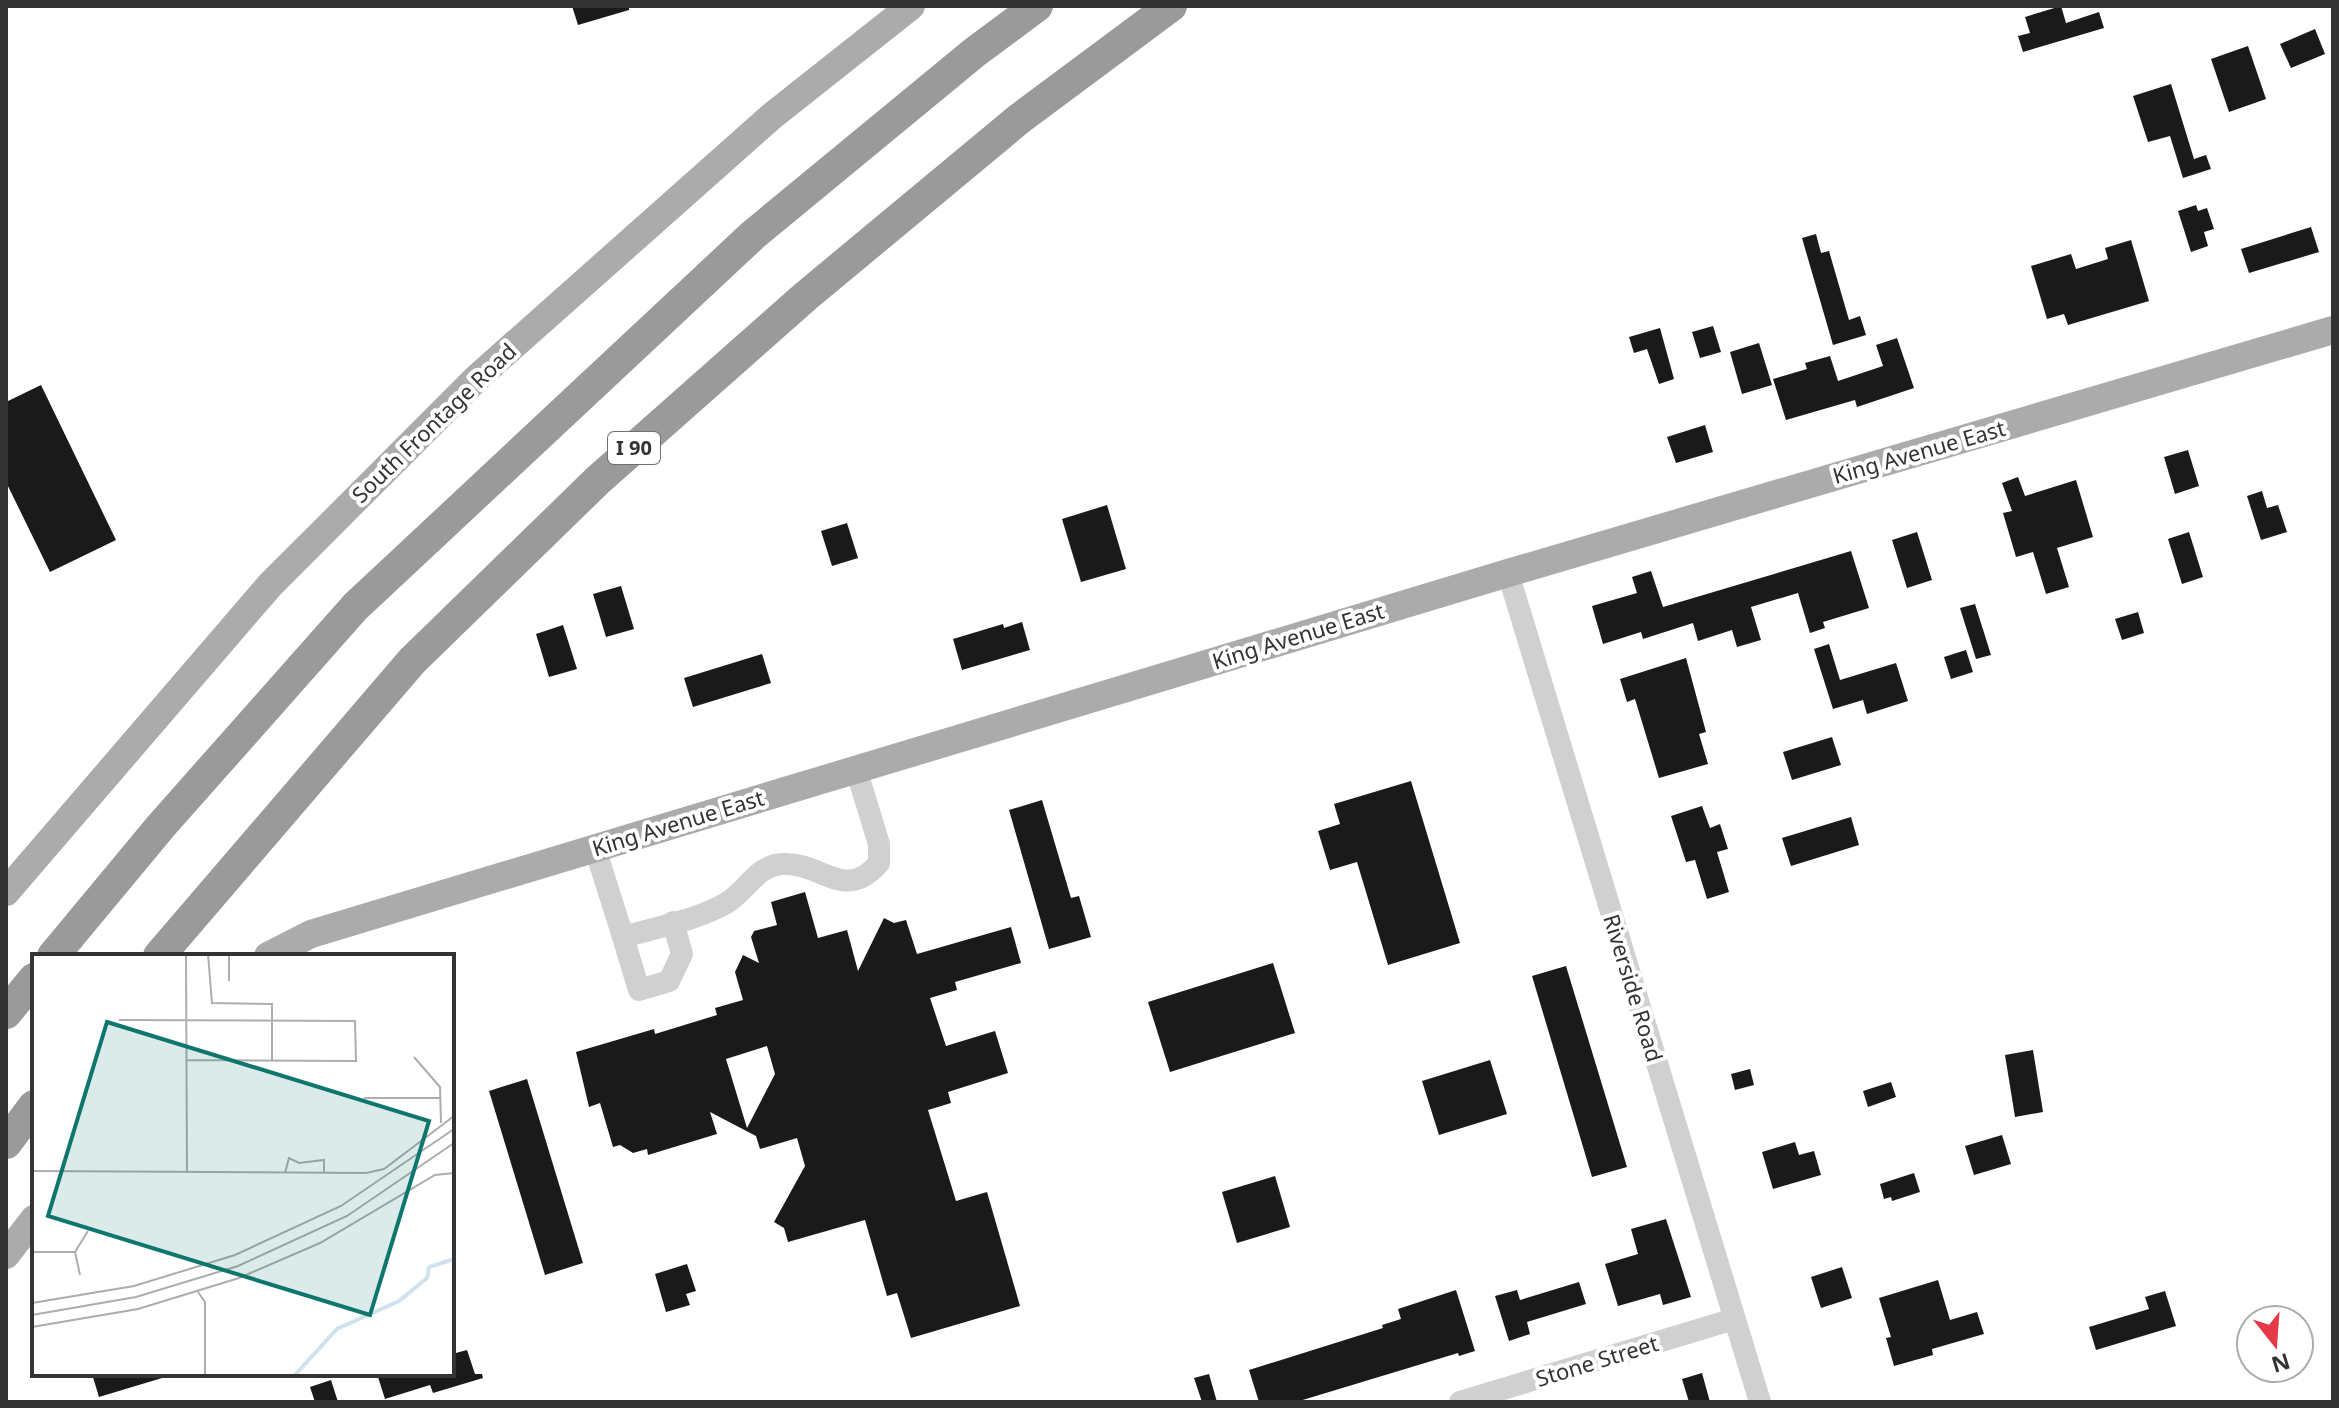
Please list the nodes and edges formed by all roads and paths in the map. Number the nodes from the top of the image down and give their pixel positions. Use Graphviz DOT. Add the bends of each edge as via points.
graph roads {
  1 [pos="911,6"];
  2 [pos="1037,6"];
  3 [pos="1171,6"];
  4 [pos="2333,330"];
  5 [pos="1508,573"];
  6 [pos="856,769"];
  7 [pos="595,848"];
  8 [pos="6,892"];
  9 [pos="673,922"];
  10 [pos="623,937"];
  11 [pos="55,954"];
  12 [pos="161,954"];
  13 [pos="272,954"];
  14 [pos="32,981"];
  15 [pos="6,1013"];
  16 [pos="32,1109"];
  17 [pos="6,1143"];
  18 [pos="32,1222"];
  19 [pos="6,1255"];
  20 [pos="1734,1319"];
  21 [pos="1460,1402"];
  22 [pos="1760,1402"];
  1 -- 8 [label="main road, South Frontage Road" via="772,116 478,377 270,585"];
  2 -- 11 [label="highway" via="753,235 355,607"];
  3 -- 12 [label="highway, I 90" via="1019,119 806,296 598,480 412,661"];
  4 -- 5 [label="main road, King Avenue East"];
  5 -- 6 [label="main road, King Avenue East"];
  5 -- 20 [label="street, Riverside Road"];
  6 -- 7 [label="main road, King Avenue East"];
  6 -- 9 [label="street" via="879,844 879,863 869,874 837,881 781,863 755,875 729,901"];
  7 -- 10 [label="street"];
  7 -- 13 [label="main road, King Avenue East" via="311,934"];
  9 -- 10 [label="street"];
  9 -- 10 [label="street" via="682,954 669,981 639,990"];
  14 -- 15 [label="highway"];
  16 -- 17 [label="highway"];
  18 -- 19 [label="main road"];
  20 -- 21 [label="street, Stone Street"];
  20 -- 22 [label="street, Riverside Road"];
}
